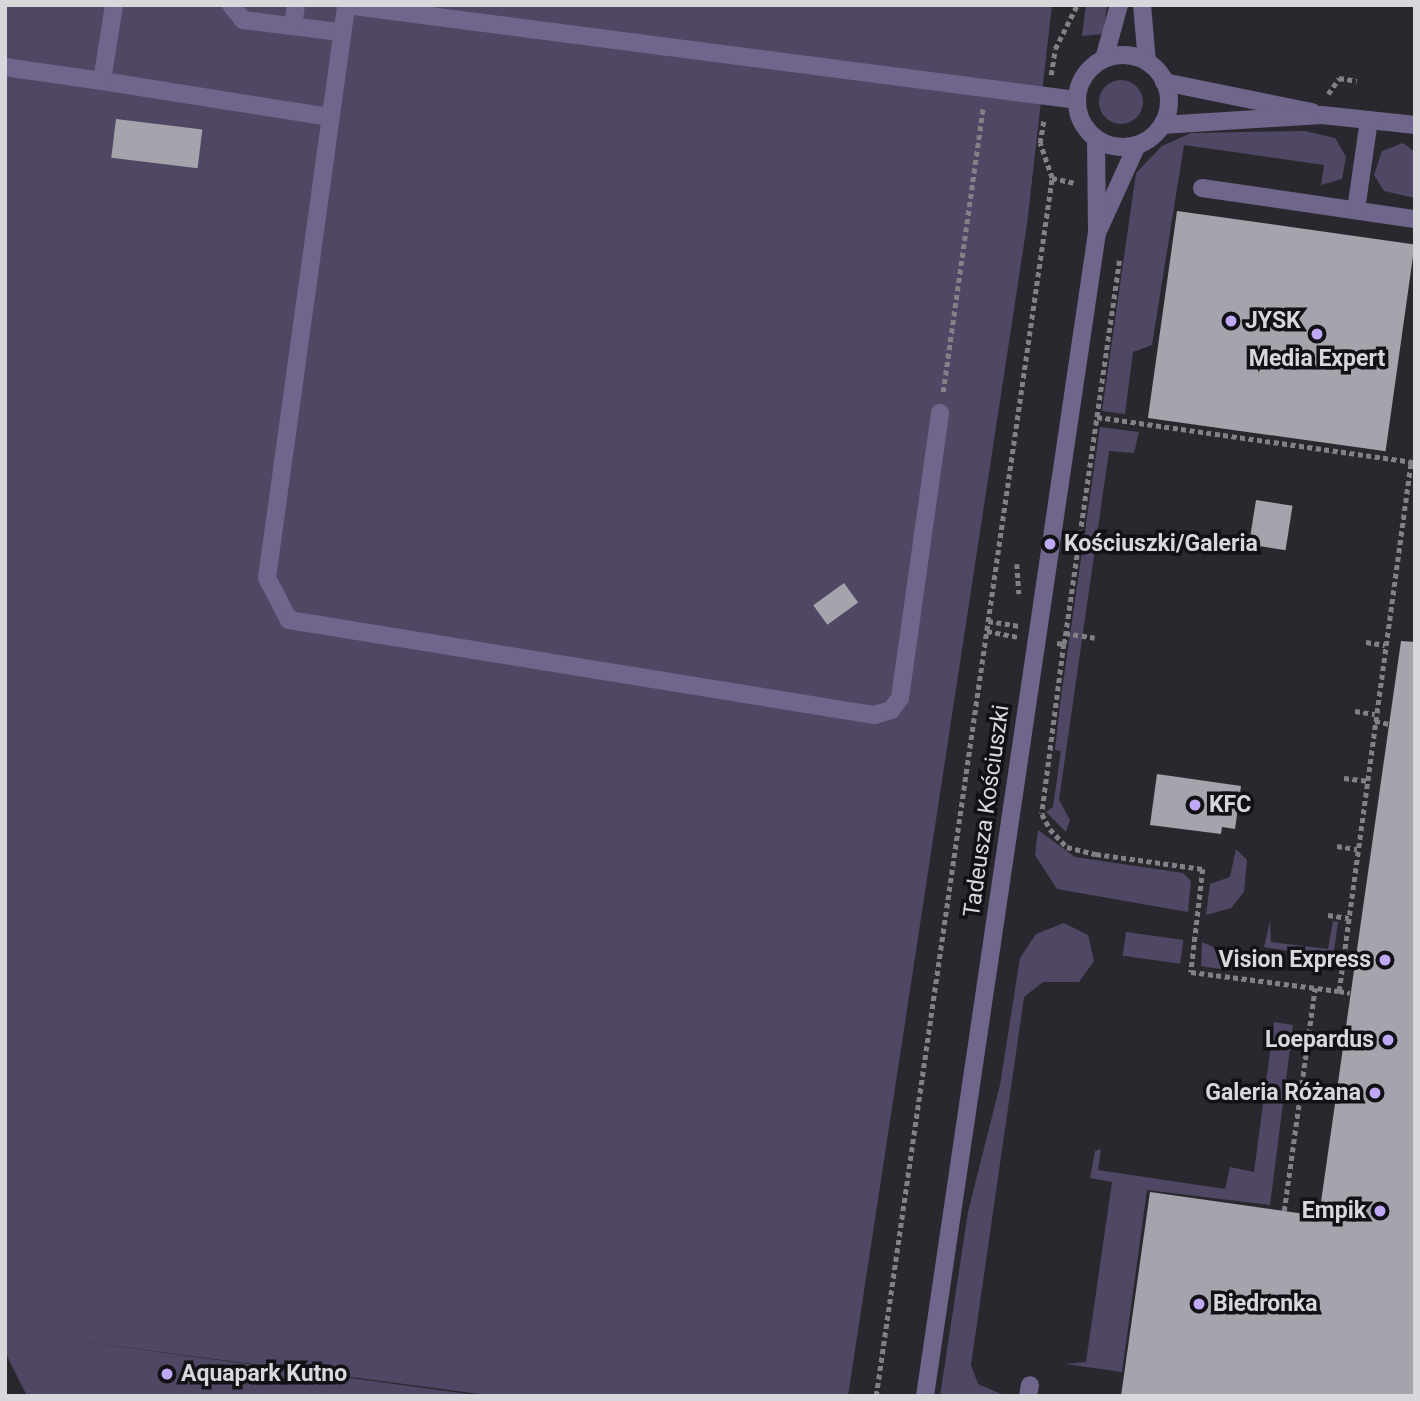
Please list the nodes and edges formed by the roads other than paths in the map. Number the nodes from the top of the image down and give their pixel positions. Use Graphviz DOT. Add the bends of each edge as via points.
graph roads {
  1 [pos="114,5"];
  2 [pos="231,5"];
  3 [pos="296,5"];
  4 [pos="1119,5"];
  5 [pos="1142,5"];
  6 [pos="346,6"];
  7 [pos="293,26"];
  8 [pos="340,32"];
  9 [pos="1104,59"];
  10 [pos="1147,62"];
  11 [pos="5,67"];
  12 [pos="102,81"];
  13 [pos="1164,82"];
  14 [pos="1076,100"];
  15 [pos="1322,115"];
  16 [pos="328,117"];
  17 [pos="1369,120"];
  18 [pos="1162,125"];
  19 [pos="1415,125"];
  20 [pos="1096,139"];
  21 [pos="1137,145"];
  22 [pos="1202,188"];
  23 [pos="1356,210"];
  24 [pos="1415,219"];
  25 [pos="1097,233"];
  26 [pos="940,414"];
  27 [pos="925,1396"];
  1 -- 12 [label="street"];
  2 -- 7 [label="street" via="243,20"];
  3 -- 7 [label="street"];
  4 -- 9 [label="street"];
  5 -- 10 [label="street"];
  6 -- 8 [label="street"];
  6 -- 14 [label="street"];
  7 -- 8 [label="street"];
  8 -- 16 [label="street"];
  9 -- 10 [label="street" via="1126,55"];
  9 -- 14 [label="street" via="1090,69"];
  10 -- 13 [label="street"];
  11 -- 12 [label="street"];
  12 -- 16 [label="street"];
  13 -- 15 [label="street" via="1282,102"];
  13 -- 18 [label="street" via="1168,104"];
  14 -- 20 [label="street" via="1079,115"];
  15 -- 17 [label="street"];
  15 -- 18 [label="street"];
  16 -- 26 [label="street" via="267,578 289,620 874,715 891,710 900,698"];
  17 -- 19 [label="street"];
  17 -- 23 [label="street"];
  18 -- 21 [label="street"];
  20 -- 21 [label="street" via="1115,147"];
  20 -- 25 [label="street, Tadeusza Kościuszki"];
  21 -- 25 [label="street, Tadeusza Kościuszki"];
  22 -- 23 [label="street"];
  23 -- 24 [label="street"];
  25 -- 27 [label="street, Tadeusza Kościuszki"];
}
